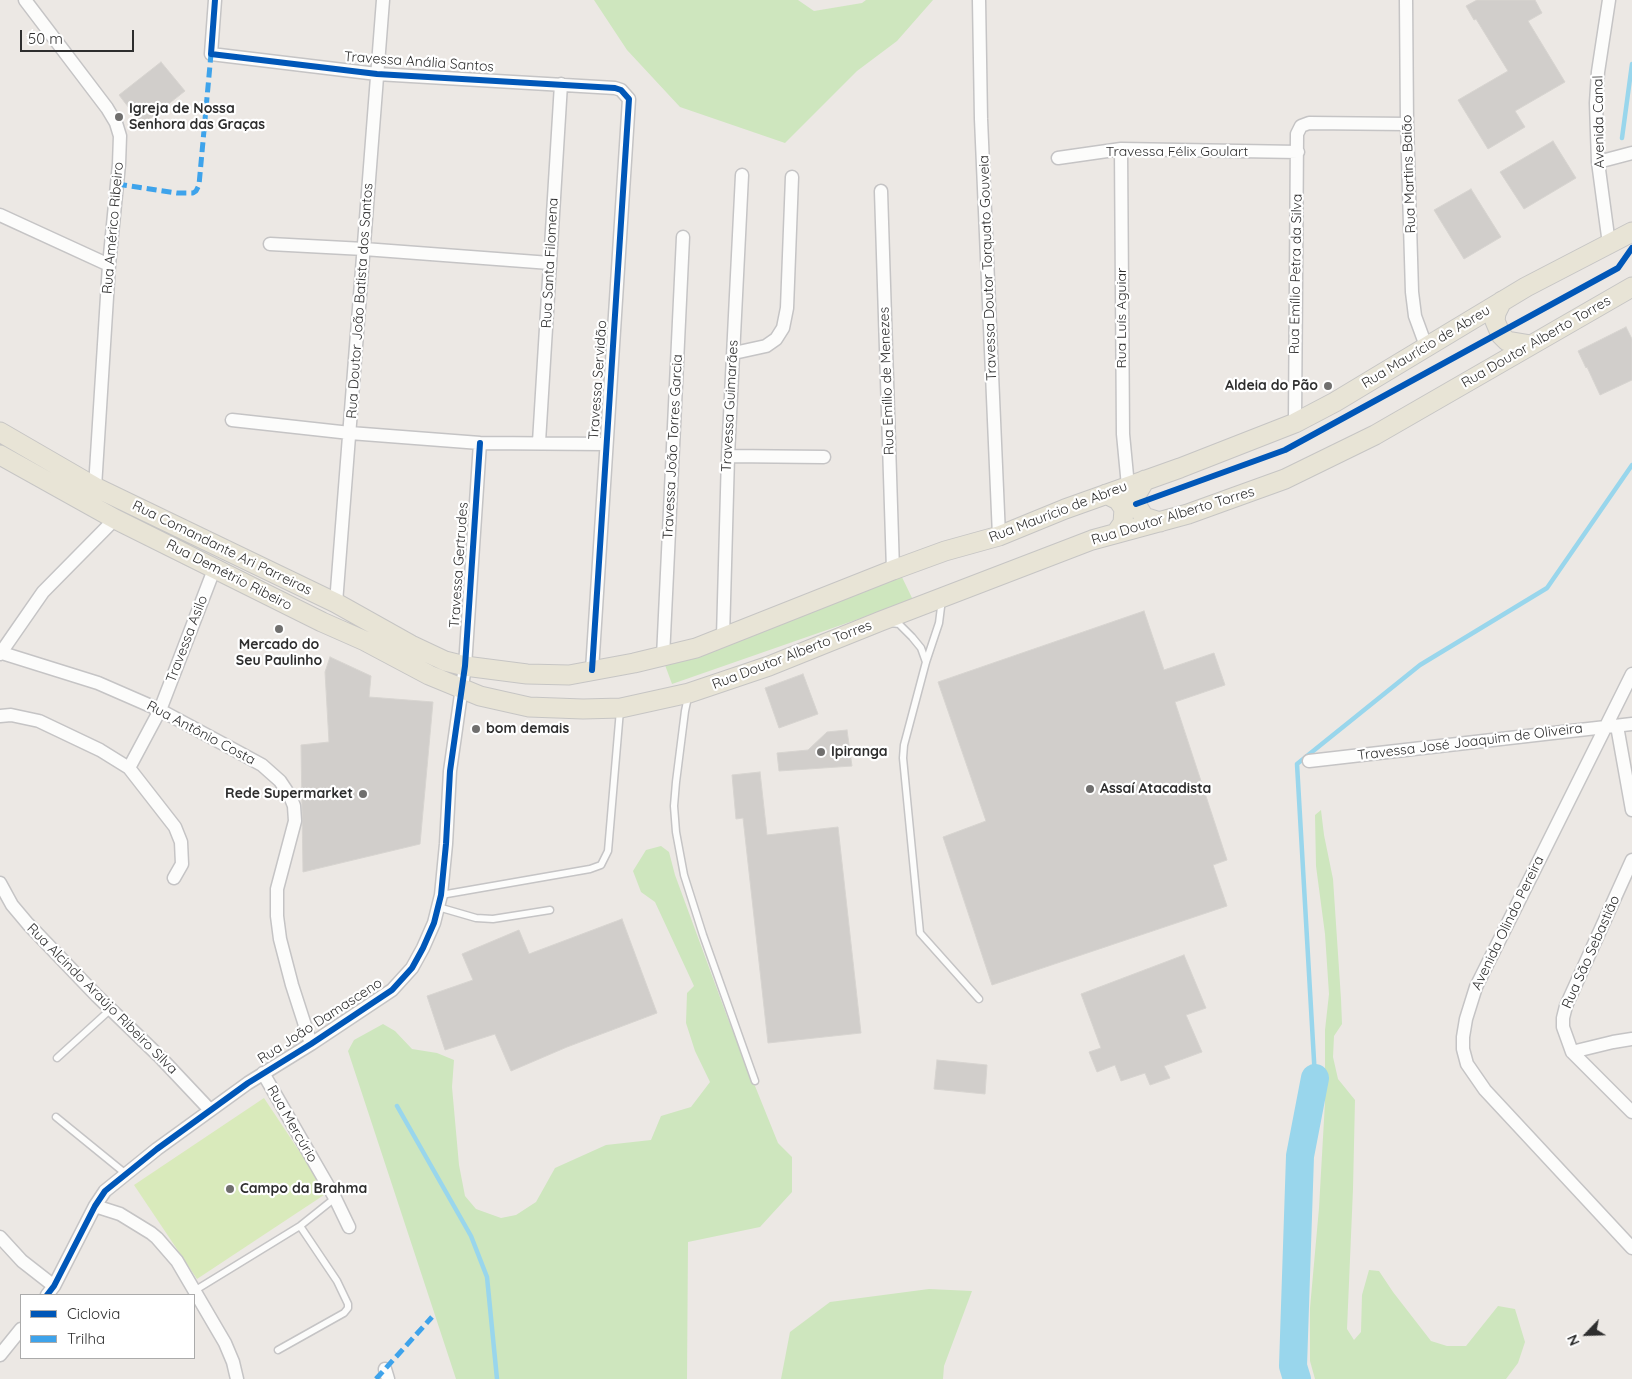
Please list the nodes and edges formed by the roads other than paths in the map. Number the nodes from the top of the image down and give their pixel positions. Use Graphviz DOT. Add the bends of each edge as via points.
graph roads {
  1 [pos="25,0"];
  2 [pos="215,0"];
  3 [pos="383,0"];
  4 [pos="979,0"];
  5 [pos="1406,0"];
  6 [pos="1609,0"];
  7 [pos="377,74"];
  8 [pos="560,84"];
  9 [pos="625,93"];
  10 [pos="1407,124"];
  11 [pos="1121,149"];
  12 [pos="1298,152"];
  13 [pos="1632,153"];
  14 [pos="1058,158"];
  15 [pos="1598,162"];
  16 [pos="742,175"];
  17 [pos="792,177"];
  18 [pos="881,192"];
  19 [pos="0,215"];
  20 [pos="1632,232"];
  21 [pos="683,237"];
  22 [pos="270,244"];
  23 [pos="1609,244"];
  24 [pos="364,249"];
  25 [pos="550,263"];
  26 [pos="109,264"];
  27 [pos="1632,287"];
  28 [pos="1502,301"];
  29 [pos="1531,345"];
  30 [pos="1426,346"];
  31 [pos="734,353"];
  32 [pos="232,420"];
  33 [pos="1295,423"];
  34 [pos="0,432"];
  35 [pos="350,433"];
  36 [pos="539,442"];
  37 [pos="480,443"];
  38 [pos="606,444"];
  39 [pos="0,455"];
  40 [pos="728,456"];
  41 [pos="824,457"];
  42 [pos="1136,483"];
  43 [pos="94,487"];
  44 [pos="1106,494"];
  45 [pos="115,518"];
  46 [pos="1160,522"];
  47 [pos="1116,533"];
  48 [pos="999,536"];
  49 [pos="215,567"];
  50 [pos="893,570"];
  51 [pos="942,598"];
  52 [pos="336,603"];
  53 [pos="881,621"];
  54 [pos="723,638"];
  55 [pos="1,653"];
  56 [pos="663,656"];
  57 [pos="446,661"];
  58 [pos="926,662"];
  59 [pos="464,666"];
  60 [pos="592,670"];
  61 [pos="1632,674"];
  62 [pos="462,688"];
  63 [pos="689,693"];
  64 [pos="621,708"];
  65 [pos="160,710"];
  66 [pos="0,716"];
  67 [pos="1632,724"];
  68 [pos="1611,727"];
  69 [pos="1309,761"];
  70 [pos="130,768"];
  71 [pos="1632,810"];
  72 [pos="1632,860"];
  73 [pos="174,878"];
  74 [pos="0,883"];
  75 [pos="439,901"];
  76 [pos="550,910"];
  77 [pos="979,999"];
  78 [pos="111,1009"];
  79 [pos="1632,1040"];
  80 [pos="311,1044"];
  81 [pos="1572,1052"];
  82 [pos="57,1058"];
  83 [pos="264,1073"];
  84 [pos="755,1081"];
  85 [pos="210,1110"];
  86 [pos="1632,1112"];
  87 [pos="56,1117"];
  88 [pos="126,1174"];
  89 [pos="335,1198"];
  90 [pos="95,1206"];
  91 [pos="300,1226"];
  92 [pos="349,1227"];
  93 [pos="0,1237"];
  94 [pos="1632,1248"];
  95 [pos="51,1291"];
  96 [pos="194,1291"];
  97 [pos="20,1330"];
  98 [pos="278,1350"];
  99 [pos="0,1355"];
  100 [pos="237,1379"];
  1 -- 26 [label="street, Rua Américo Ribeiro" via="116,123 120,156"];
  2 -- 7 [label="street, Travessa Anália Santos" via="211,54"];
  3 -- 7 [label="street, Rua Doutor João Batista dos Santos"];
  4 -- 48 [label="street, Travessa Doutor Torquato Gouveia"];
  5 -- 10 [label="street, Rua Martins Baião"];
  6 -- 15 [label="street, Avenida Canal" via="1598,72"];
  7 -- 8 [label="street, Travessa Anália Santos"];
  7 -- 24 [label="street, Rua Doutor João Batista dos Santos"];
  8 -- 9 [label="street, Travessa Anália Santos" via="615,88"];
  8 -- 25 [label="street, Rua Santa Filomena"];
  9 -- 38 [label="street, Travessa Servidão" via="629,99 629,115"];
  10 -- 12 [label="street, Rua Emílio Petra da Silva" via="1308,123 1301,126 1297,134"];
  10 -- 30 [label="street, Rua Martins Baião" via="1412,292 1415,316"];
  11 -- 12 [label="street, Travessa Félix Goulart"];
  11 -- 14 [label="street, Travessa Félix Goulart"];
  11 -- 42 [label="street, Rua Luís Aguiar" via="1123,434"];
  12 -- 33 [label="street, Rua Emílio Petra da Silva"];
  13 -- 15 [label="street"];
  15 -- 23 [label="street, Avenida Canal"];
  16 -- 31 [label="street, Travessa Guimarães"];
  17 -- 31 [label="street" via="787,308 783,328 766,346"];
  18 -- 50 [label="street, Rua Emílio de Menezes"];
  19 -- 26 [label="street"];
  20 -- 23 [label="main road, Rua Maurício de Abreu"];
  21 -- 56 [label="street, Travessa João Torres Garcia"];
  22 -- 24 [label="street"];
  23 -- 28 [label="main road, Rua Maurício de Abreu"];
  24 -- 25 [label="street"];
  24 -- 35 [label="street, Rua Doutor João Batista dos Santos"];
  25 -- 36 [label="street, Rua Santa Filomena"];
  26 -- 43 [label="street, Rua Américo Ribeiro"];
  27 -- 29 [label="main road, Rua Doutor Alberto Torres"];
  28 -- 29 [label="main road" via="1495,321 1502,336 1508,342"];
  28 -- 30 [label="main road, Rua Maurício de Abreu"];
  29 -- 46 [label="main road, Rua Doutor Alberto Torres" via="1375,435 1285,479"];
  30 -- 33 [label="main road, Rua Maurício de Abreu"];
  31 -- 40 [label="street, Travessa Guimarães"];
  32 -- 35 [label="street"];
  33 -- 42 [label="main road, Rua Maurício de Abreu"];
  34 -- 43 [label="main road, Rua Comandante Ari Parreiras"];
  35 -- 37 [label="street"];
  35 -- 52 [label="street, Rua Doutor João Batista dos Santos"];
  36 -- 37 [label="street"];
  36 -- 38 [label="street"];
  37 -- 59 [label="street, Travessa Gertrudes"];
  38 -- 60 [label="street, Travessa Servidão"];
  39 -- 45 [label="main road, Rua Demétrio Ribeiro"];
  40 -- 41 [label="street"];
  40 -- 54 [label="street, Travessa Guimarães"];
  42 -- 44 [label="main road, Rua Maurício de Abreu"];
  42 -- 46 [label="main road" via="1136,504 1144,517"];
  43 -- 52 [label="main road, Rua Comandante Ari Parreiras"];
  44 -- 47 [label="main road" via="1118,500 1124,509 1122,523"];
  44 -- 48 [label="main road, Rua Maurício de Abreu"];
  45 -- 49 [label="main road, Rua Demétrio Ribeiro"];
  45 -- 55 [label="street" via="43,592"];
  46 -- 47 [label="main road, Rua Doutor Alberto Torres"];
  47 -- 51 [label="main road, Rua Doutor Alberto Torres"];
  48 -- 50 [label="main road, Rua Maurício de Abreu" via="944,551"];
  49 -- 62 [label="main road, Rua Demétrio Ribeiro" via="429,675"];
  49 -- 65 [label="street, Travessa Asilo"];
  50 -- 54 [label="main road, Rua Maurício de Abreu"];
  51 -- 53 [label="main road, Rua Doutor Alberto Torres"];
  51 -- 58 [label="lane" via="940,623"];
  52 -- 57 [label="main road, Rua Comandante Ari Parreiras"];
  53 -- 58 [label="lane" via="900,624 921,648"];
  53 -- 63 [label="main road, Rua Doutor Alberto Torres" via="769,666"];
  54 -- 56 [label="main road, Rua Maurício de Abreu"];
  55 -- 65 [label="street, Rua Antônio Costa" via="98,683"];
  56 -- 60 [label="main road, Rua Maurício de Abreu"];
  57 -- 59 [label="main road, Rua Maurício de Abreu"];
  58 -- 77 [label="lane" via="903,758 920,933"];
  59 -- 60 [label="main road, Rua Maurício de Abreu" via="527,674 569,675"];
  59 -- 62 [label="street, Travessa Gertrudes"];
  61 -- 68 [label="street, Avenida Olindo Pereira"];
  62 -- 64 [label="main road, Rua Doutor Alberto Torres" via="480,696 530,707"];
  62 -- 75 [label="street, Rua João Damasceno" via="450,771"];
  63 -- 64 [label="main road, Rua Doutor Alberto Torres"];
  63 -- 84 [label="lane" via="676,782 676,832 684,874 701,928"];
  64 -- 75 [label="lane" via="609,842 601,865"];
  65 -- 70 [label="street, Travessa Asilo"];
  65 -- 80 [label="street, Rua Antônio Costa" via="262,765 280,781 290,796 295,821 277,889 277,916 292,985"];
  66 -- 70 [label="street" via="39,721"];
  67 -- 68 [label="street, Travessa José Joaquim de Oliveira"];
  68 -- 69 [label="street, Travessa José Joaquim de Oliveira"];
  68 -- 71 [label="street"];
  68 -- 94 [label="street, Avenida Olindo Pereira" via="1476,987 1466,1018 1463,1049 1467,1064 1485,1090"];
  70 -- 73 [label="street" via="175,826 181,842 182,864"];
  72 -- 81 [label="street, Rua São Sebastião" via="1566,1006 1563,1027"];
  74 -- 78 [label="street, Rua Alcindo Araújo Ribeiro Silva" via="28,924"];
  75 -- 76 [label="lane" via="476,918 494,920"];
  75 -- 80 [label="street, Rua João Damasceno" via="423,948 403,980"];
  78 -- 82 [label="lane"];
  78 -- 85 [label="street, Rua Alcindo Araújo Ribeiro Silva"];
  79 -- 81 [label="street"];
  80 -- 83 [label="street, Rua João Damasceno"];
  81 -- 86 [label="street, Rua São Sebastião"];
  83 -- 85 [label="street, Rua João Damasceno"];
  83 -- 89 [label="street, Rua Mercúrio"];
  85 -- 88 [label="street, Rua João Damasceno"];
  87 -- 88 [label="lane"];
  88 -- 90 [label="street, Rua João Damasceno" via="105,1191"];
  89 -- 91 [label="lane"];
  89 -- 92 [label="street, Rua Mercúrio"];
  90 -- 95 [label="street, Rua João Damasceno"];
  90 -- 96 [label="street" via="120,1214 157,1238 177,1261"];
  91 -- 96 [label="lane"];
  91 -- 98 [label="lane" via="337,1281 348,1308"];
  93 -- 95 [label="street"];
  96 -- 100 [label="street" via="225,1343"];
  97 -- 99 [label="street"];
}
